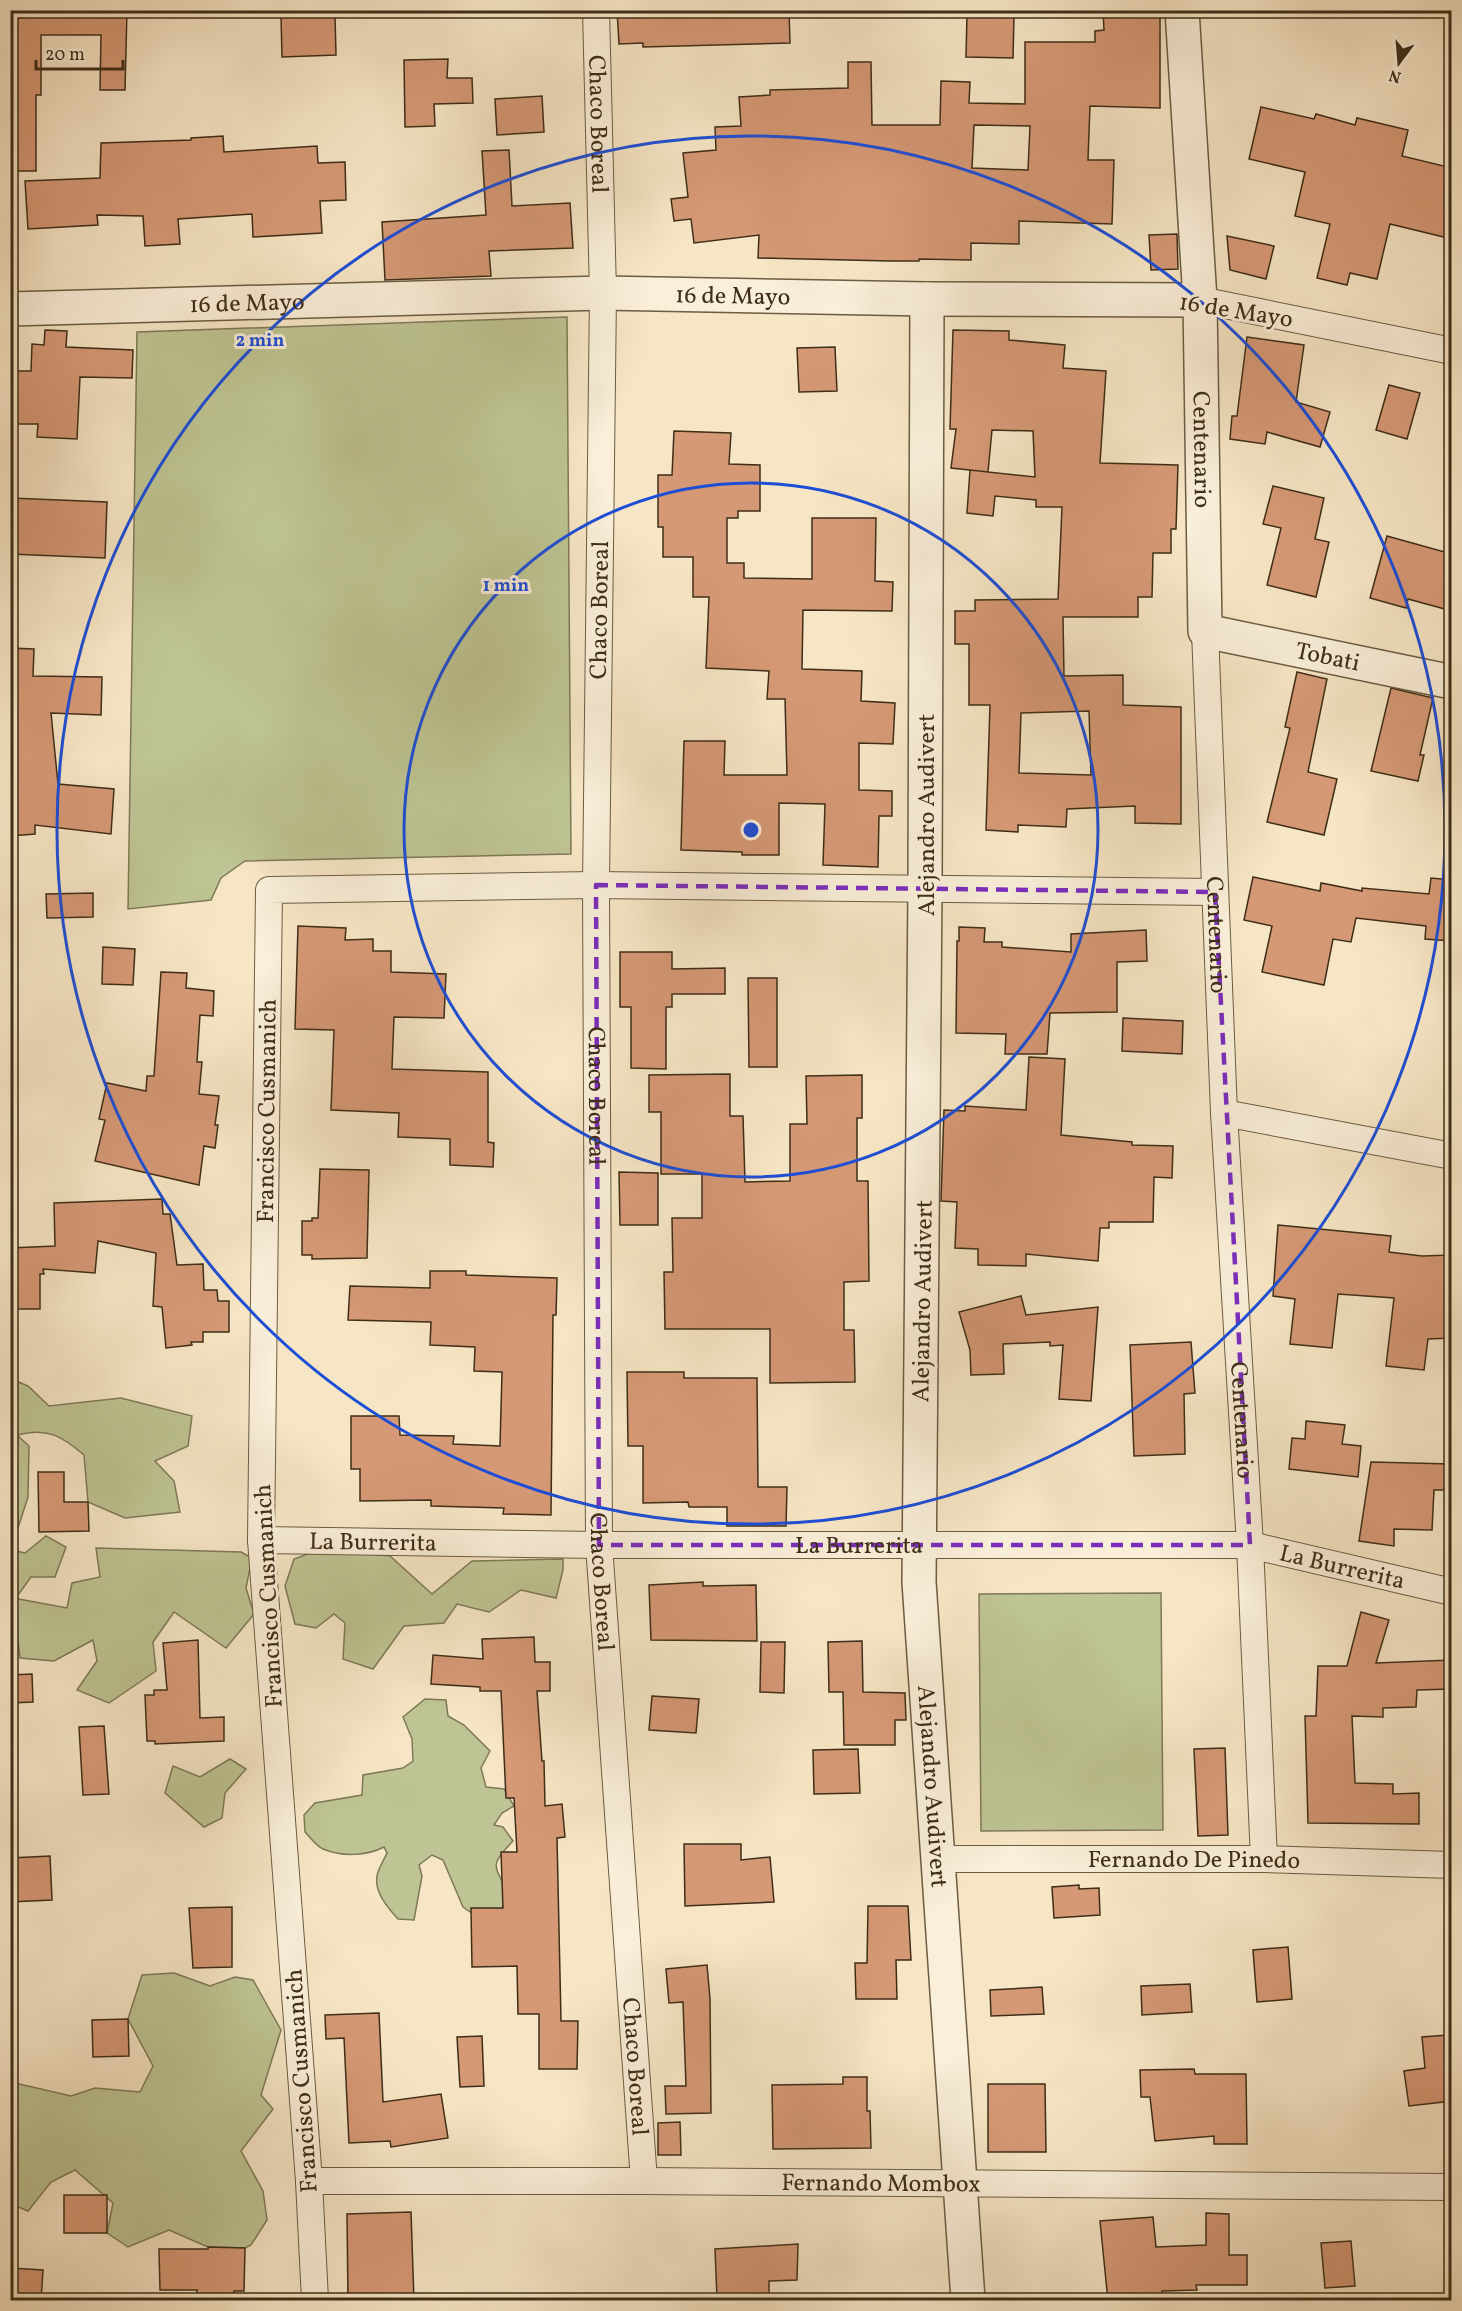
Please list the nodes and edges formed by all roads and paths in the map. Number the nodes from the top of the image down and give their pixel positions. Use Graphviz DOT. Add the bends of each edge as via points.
graph roads {
  1 [pos="596,10"];
  2 [pos="1182,10"];
  3 [pos="603,292"];
  4 [pos="927,299"];
  5 [pos="1200,300"];
  6 [pos="10,309"];
  7 [pos="1452,351"];
  8 [pos="1205,631"];
  9 [pos="1452,682"];
  10 [pos="596,885"];
  11 [pos="925,888"];
  12 [pos="1215,892"];
  13 [pos="1224,1113"];
  14 [pos="1452,1156"];
  15 [pos="261,1540"];
  16 [pos="599,1545"];
  17 [pos="919,1545"];
  18 [pos="1250,1545"];
  19 [pos="1452,1592"];
  20 [pos="938,1859"];
  21 [pos="1264,1859"];
  22 [pos="1452,1865"];
  23 [pos="309,2181"];
  24 [pos="644,2181"];
  25 [pos="960,2183"];
  26 [pos="1452,2187"];
  27 [pos="315,2301"];
  28 [pos="968,2301"];
  1 -- 3 [label="street, Chaco Boreal"];
  2 -- 5 [label="street, Centenario"];
  3 -- 4 [label="street, 16 de Mayo"];
  3 -- 6 [label="street, 16 de Mayo"];
  3 -- 10 [label="street, Chaco Boreal"];
  4 -- 5 [label="street, 16 de Mayo"];
  4 -- 11 [label="street, Alejandro Audivert"];
  5 -- 7 [label="street, 16 de Mayo"];
  5 -- 8 [label="street, Centenario"];
  8 -- 9 [label="street, Tobati"];
  8 -- 12 [label="street, Centenario"];
  10 -- 11 [label="street"];
  10 -- 15 [label="street, Francisco Cusmanich" via="269,890"];
  10 -- 16 [label="street, Chaco Boreal"];
  11 -- 12 [label="street"];
  11 -- 17 [label="street, Alejandro Audivert"];
  12 -- 13 [label="street, Centenario"];
  13 -- 14 [label="street"];
  13 -- 18 [label="street, Centenario"];
  15 -- 16 [label="street, La Burrerita"];
  15 -- 23 [label="street, Francisco Cusmanich"];
  16 -- 17 [label="street, La Burrerita"];
  16 -- 24 [label="street, Chaco Boreal"];
  17 -- 18 [label="street, La Burrerita"];
  17 -- 20 [label="street, Alejandro Audivert"];
  18 -- 19 [label="street, La Burrerita"];
  18 -- 21 [label="street, Centenario"];
  20 -- 21 [label="street, Fernando De Pinedo"];
  20 -- 25 [label="street, Alejandro Audivert"];
  21 -- 22 [label="street, Fernando De Pinedo"];
  23 -- 24 [label="street, Fernando Mombox"];
  23 -- 27 [label="street, Francisco Cusmanich"];
  24 -- 25 [label="street, Fernando Mombox"];
  25 -- 26 [label="street, Fernando Mombox"];
  25 -- 28 [label="street, Alejandro Audivert"];
}
